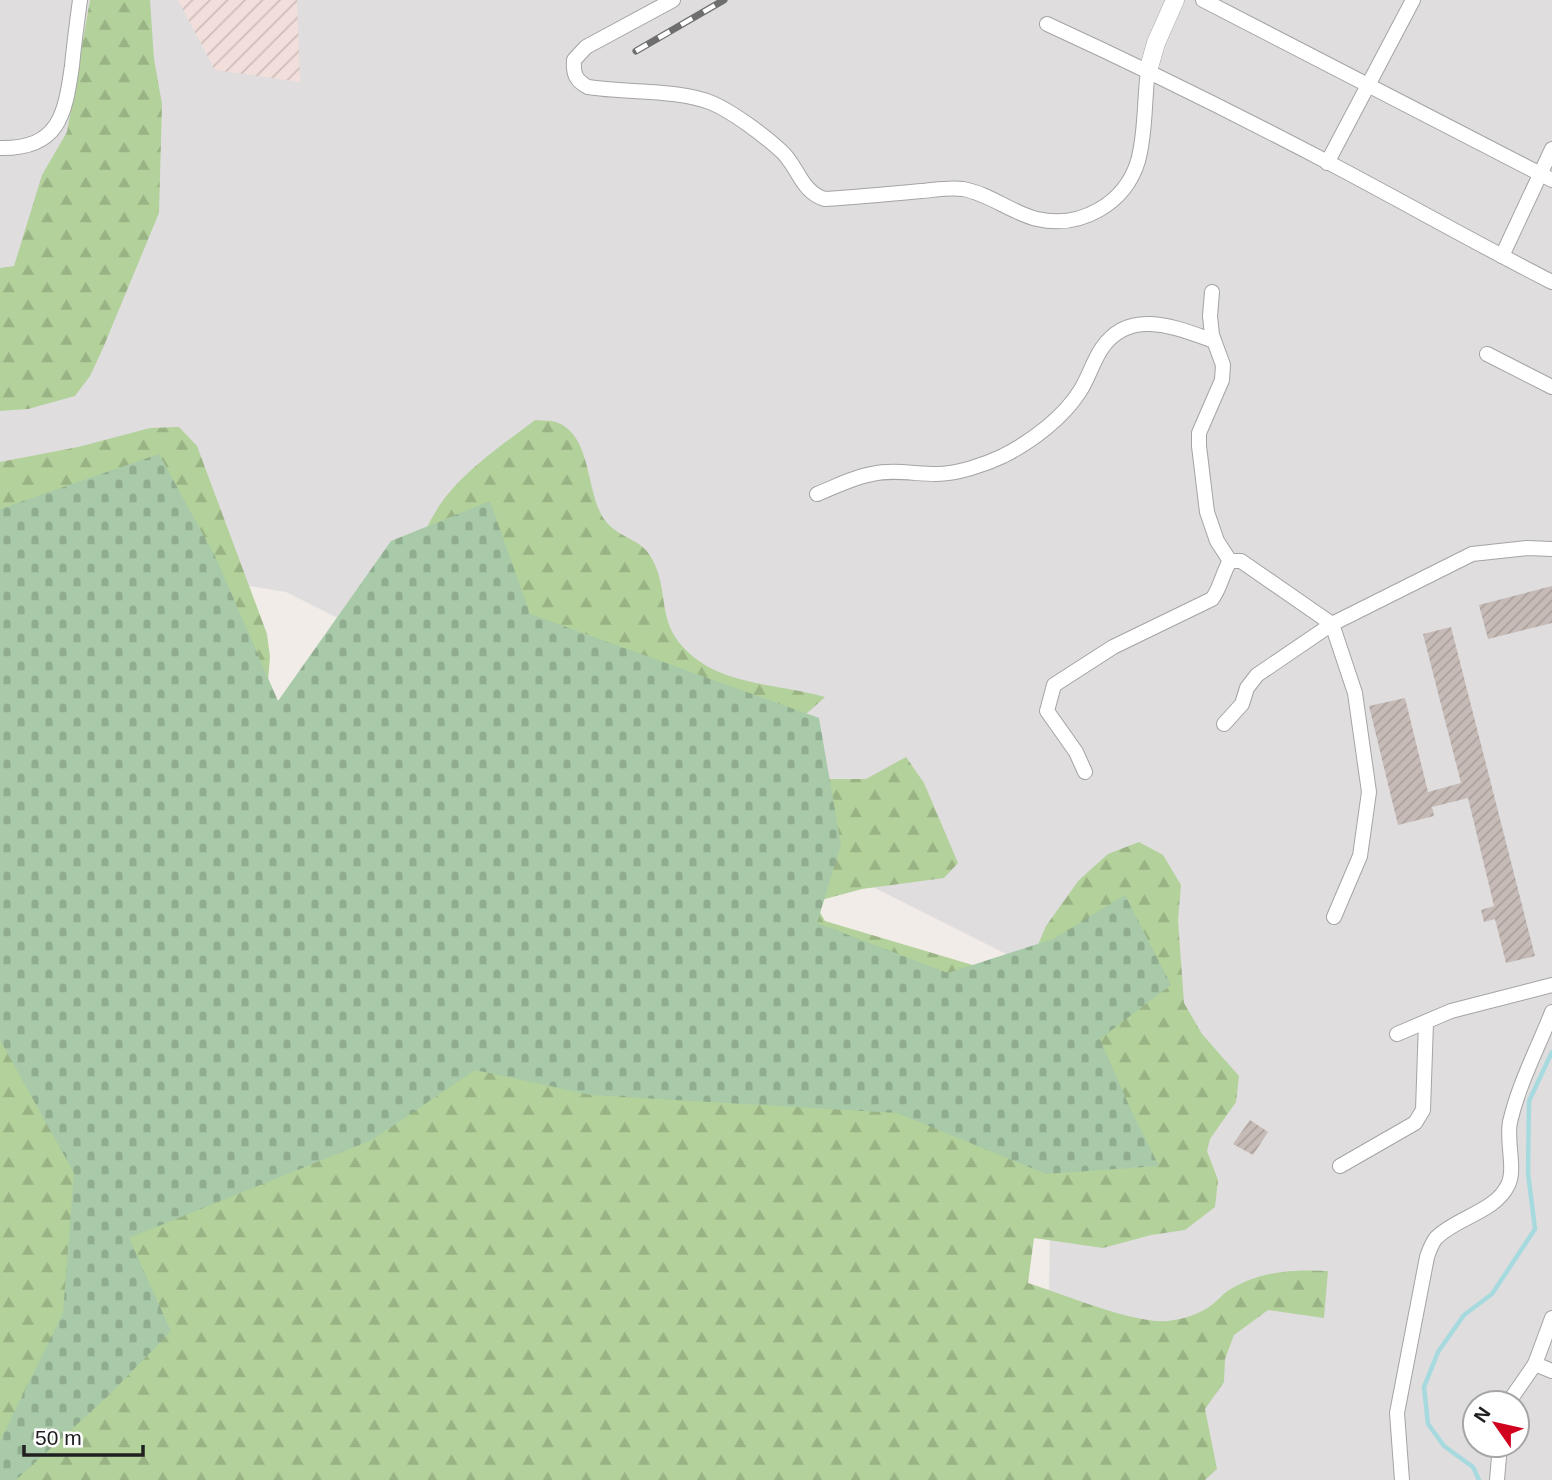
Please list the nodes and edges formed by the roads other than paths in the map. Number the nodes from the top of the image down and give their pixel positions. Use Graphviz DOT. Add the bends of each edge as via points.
graph roads {
  1 [pos="80,0"];
  2 [pos="673,0"];
  3 [pos="1175,0"];
  4 [pos="1203,0"];
  5 [pos="1408,2"];
  6 [pos="1047,23"];
  7 [pos="1148,71"];
  8 [pos="1368,85"];
  9 [pos="0,148"];
  10 [pos="1552,149"];
  11 [pos="1328,163"];
  12 [pos="1546,177"];
  13 [pos="1502,256"];
  14 [pos="1552,282"];
  15 [pos="1212,292"];
  16 [pos="1214,341"];
  17 [pos="1487,354"];
  18 [pos="1552,387"];
  19 [pos="817,494"];
  20 [pos="1552,549"];
  21 [pos="1230,561"];
  22 [pos="1332,624"];
  23 [pos="1224,724"];
  24 [pos="1085,772"];
  25 [pos="1334,917"];
  26 [pos="1552,985"];
  27 [pos="1552,1012"];
  28 [pos="1426,1022"];
  29 [pos="1397,1034"];
  30 [pos="1340,1166"];
  31 [pos="1552,1318"];
  32 [pos="1535,1364"];
  33 [pos="1552,1371"];
  34 [pos="1518,1389"];
  35 [pos="1499,1459"];
  36 [pos="1402,1480"];
  37 [pos="1497,1480"];
  1 -- 9 [label="street" via="67,103 59,124 41,140 20,148"];
  2 -- 7 [label="street" via="586,47 574,60 579,82 712,103 782,151 807,189 825,200 962,188 1034,219 1078,220 1094,214 1127,183 1138,163"];
  3 -- 7 [label="street"];
  4 -- 8 [label="street"];
  5 -- 8 [label="street"];
  6 -- 7 [label="street"];
  7 -- 11 [label="street"];
  8 -- 11 [label="street"];
  8 -- 12 [label="street"];
  10 -- 12 [label="street"];
  11 -- 13 [label="street"];
  12 -- 13 [label="street"];
  13 -- 14 [label="street"];
  15 -- 16 [label="street"];
  16 -- 19 [label="street" via="1164,324 1121,330 1101,350 1069,405 1045,428 1000,457 939,474 873,473"];
  16 -- 21 [label="street" via="1223,365 1222,380 1199,433 1199,446 1207,512"];
  17 -- 18 [label="street"];
  20 -- 22 [label="street" via="1472,554"];
  21 -- 22 [label="street" via="1241,561"];
  21 -- 24 [label="street" via="1212,600 1113,647 1054,685 1047,711"];
  22 -- 23 [label="street" via="1257,675 1242,705"];
  22 -- 25 [label="street" via="1354,693 1369,792 1360,856"];
  26 -- 28 [label="street" via="1451,1011"];
  27 -- 36 [label="street" via="1510,1122 1510,1182 1500,1198 1434,1240 1427,1257 1397,1413"];
  28 -- 29 [label="street"];
  28 -- 30 [label="street" via="1423,1110 1415,1123"];
  31 -- 32 [label="street"];
  32 -- 33 [label="street"];
  32 -- 34 [label="street"];
  35 -- 37 [label="street"];
}
